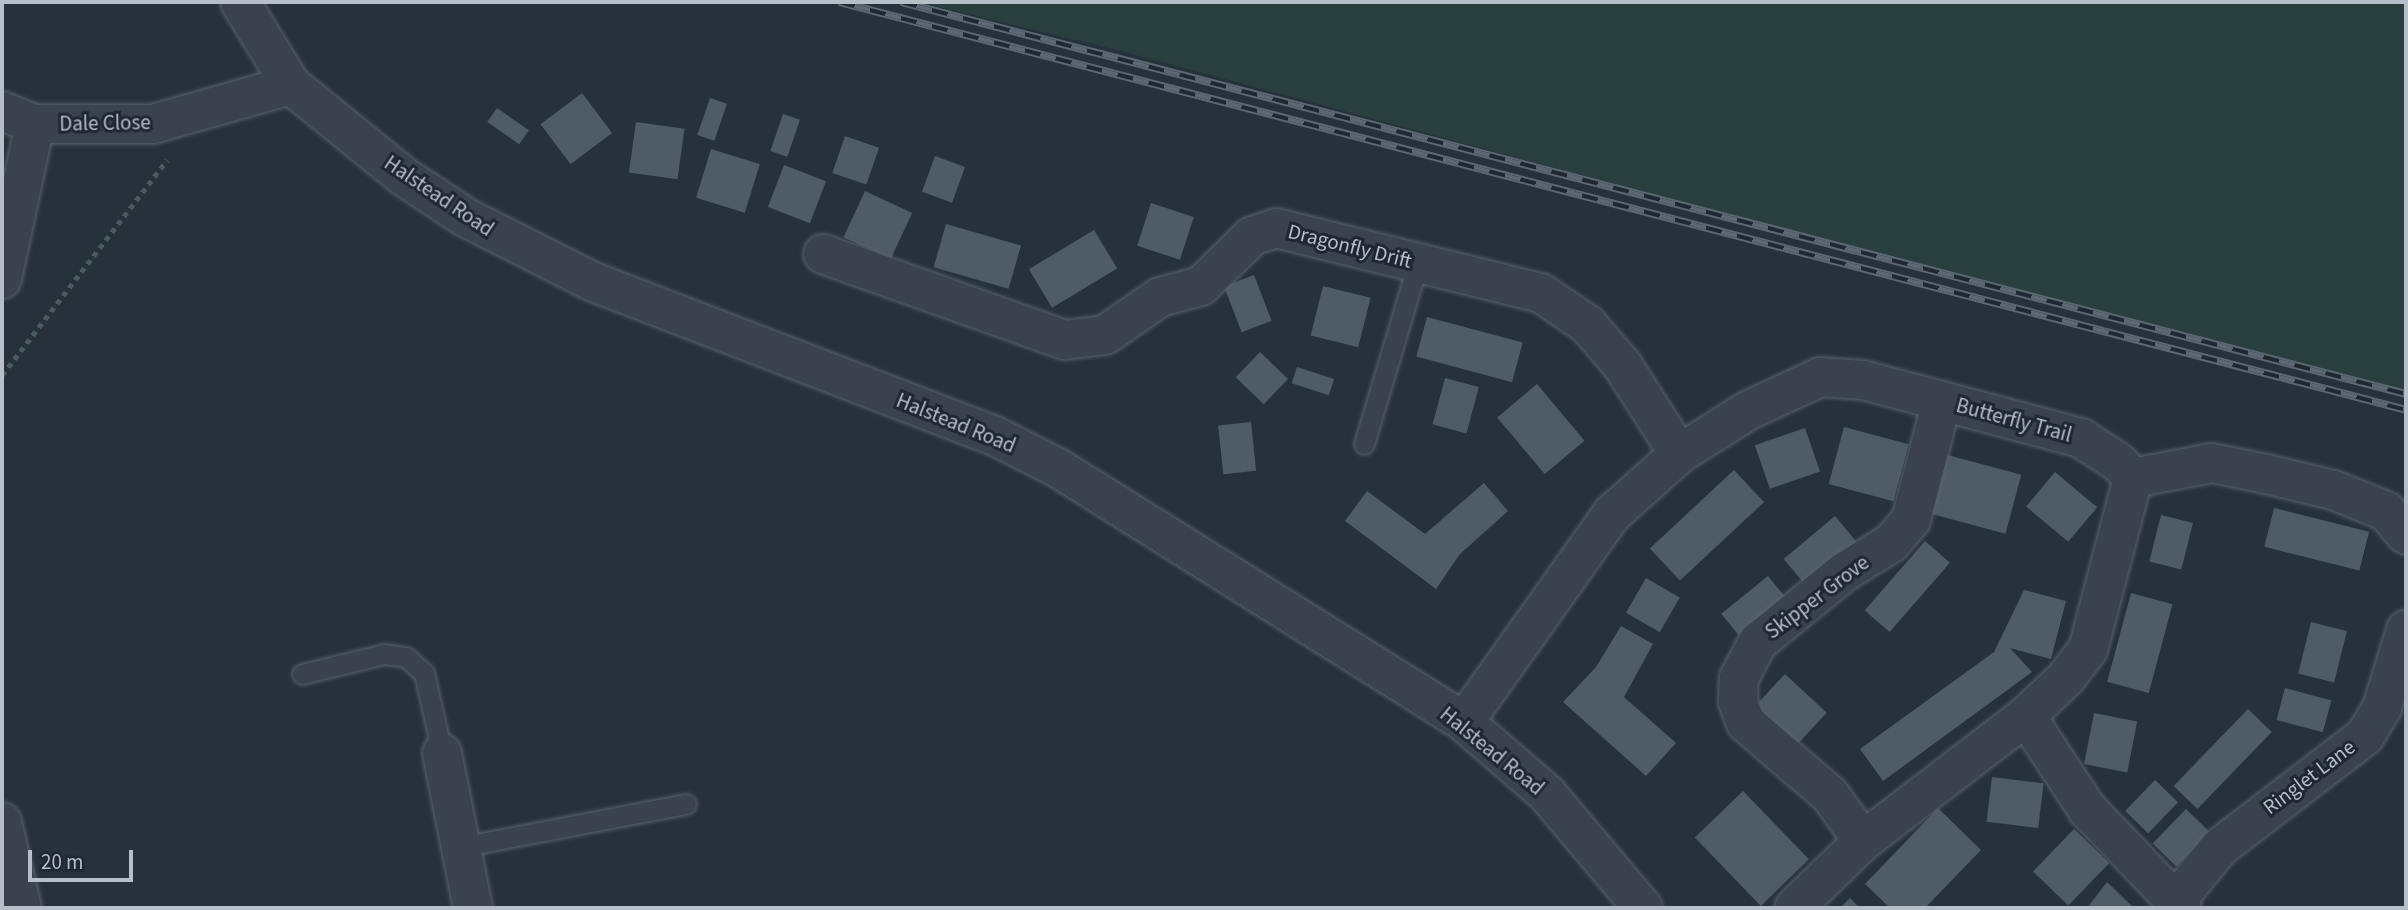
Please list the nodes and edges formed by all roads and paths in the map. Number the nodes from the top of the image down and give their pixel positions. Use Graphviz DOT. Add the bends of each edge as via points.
graph roads {
  1 [pos="240,2"];
  2 [pos="291,85"];
  3 [pos="18,117"];
  4 [pos="172,153"];
  5 [pos="824,254"];
  6 [pos="1418,263"];
  7 [pos="2,279"];
  8 [pos="2,375"];
  9 [pos="1942,401"];
  10 [pos="1364,444"];
  11 [pos="1679,454"];
  12 [pos="2133,478"];
  13 [pos="2406,535"];
  14 [pos="2406,629"];
  15 [pos="302,674"];
  16 [pos="2026,716"];
  17 [pos="1464,722"];
  18 [pos="442,753"];
  19 [pos="686,804"];
  20 [pos="2,822"];
  21 [pos="1863,841"];
  22 [pos="460,847"];
  23 [pos="1803,904"];
  24 [pos="2178,905"];
  25 [pos="22,908"];
  26 [pos="473,908"];
  27 [pos="1643,908"];
  1 -- 2 [label="street, Halstead Road"];
  2 -- 3 [label="street, Dale Close" via="153,124"];
  2 -- 17 [label="street, Halstead Road" via="403,176 522,249 592,281 993,435 1058,468"];
  3 -- 7 [label="street"];
  4 -- 8 [label="path"];
  5 -- 6 [label="street, Dragonfly Drift" via="1065,340 1105,335 1160,297 1201,286 1252,236 1276,228"];
  6 -- 10 [label="lane"];
  6 -- 11 [label="street, Dragonfly Drift" via="1541,293 1588,325 1623,366"];
  9 -- 11 [label="street, Butterfly Trail" via="1863,380 1820,377 1749,410"];
  9 -- 12 [label="street, Butterfly Trail" via="2081,438"];
  9 -- 21 [label="street, Skipper Grove" via="1910,520 1891,543 1844,572 1758,642 1740,678 1738,702 1746,723 1830,796"];
  11 -- 17 [label="street, Butterfly Trail" via="1612,514"];
  12 -- 13 [label="street" via="2212,463 2252,471 2333,491 2386,511"];
  12 -- 16 [label="street" via="2088,649 2066,678"];
  14 -- 24 [label="street, Ringlet Lane" via="2382,708 2365,736 2219,849"];
  15 -- 18 [label="lane" via="384,654 406,657 424,673"];
  16 -- 21 [label="street"];
  16 -- 24 [label="street" via="2087,809"];
  17 -- 27 [label="street, Halstead Road" via="1546,794"];
  18 -- 22 [label="street"];
  19 -- 22 [label="lane"];
  20 -- 25 [label="street"];
  21 -- 23 [label="street"];
  22 -- 26 [label="street"];
}
